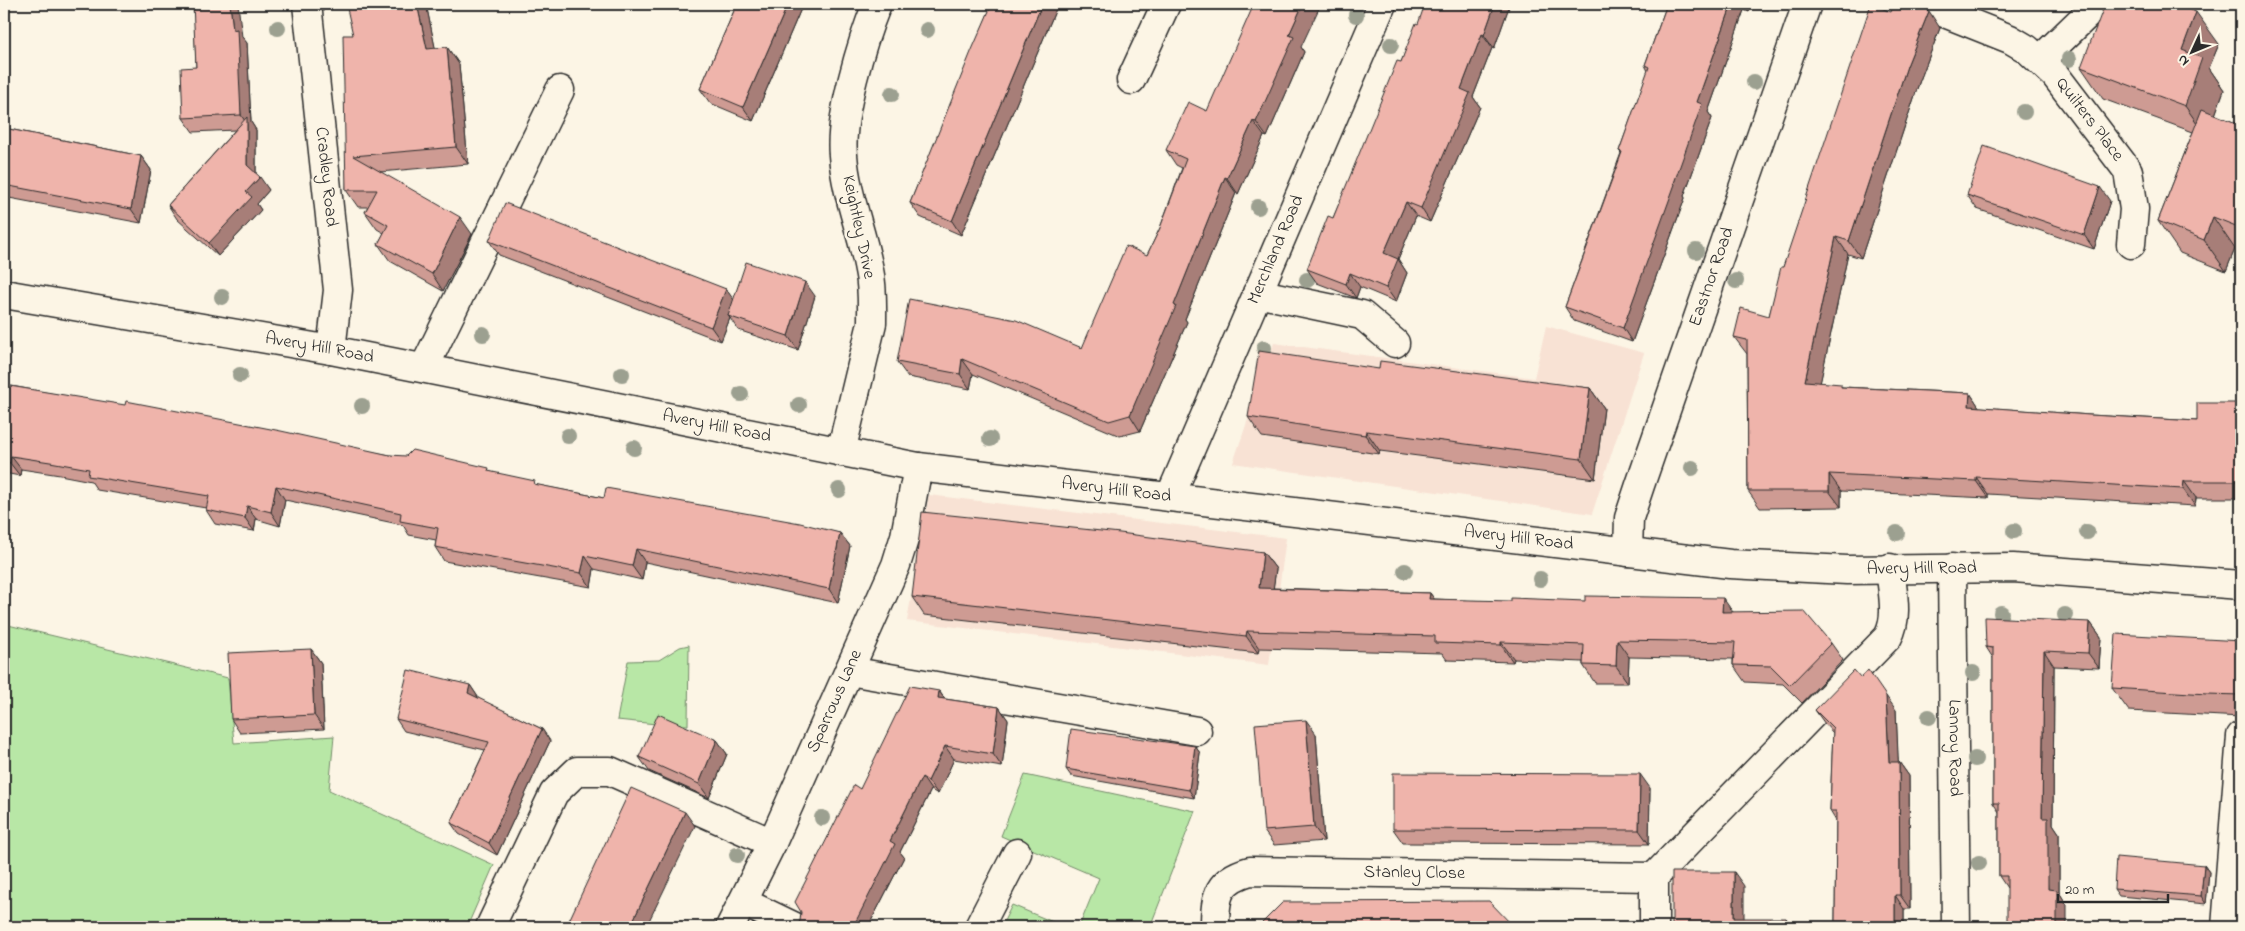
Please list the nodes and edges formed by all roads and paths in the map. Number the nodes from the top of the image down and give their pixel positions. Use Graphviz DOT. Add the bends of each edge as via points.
graph roads {
  1 [pos="307,4"];
  2 [pos="877,4"];
  3 [pos="1166,4"];
  4 [pos="1382,4"];
  5 [pos="1807,4"];
  6 [pos="1922,4"];
  7 [pos="2098,4"];
  8 [pos="2040,60"];
  9 [pos="1131,80"];
  10 [pos="560,90"];
  11 [pos="2131,244"];
  12 [pos="1257,293"];
  13 [pos="4,294"];
  14 [pos="1395,343"];
  15 [pos="331,350"];
  16 [pos="424,368"];
  17 [pos="841,452"];
  18 [pos="918,467"];
  19 [pos="1170,497"];
  20 [pos="1628,552"];
  21 [pos="1890,568"];
  22 [pos="1952,568"];
  23 [pos="2241,585"];
  24 [pos="849,671"];
  25 [pos="1197,731"];
  26 [pos="2241,736"];
  27 [pos="772,844"];
  28 [pos="1017,853"];
  29 [pos="1654,877"];
  30 [pos="743,902"];
  31 [pos="490,927"];
  32 [pos="730,927"];
  33 [pos="795,927"];
  34 [pos="979,927"];
  35 [pos="1216,927"];
  36 [pos="1654,927"];
  37 [pos="1956,927"];
  38 [pos="2226,927"];
  1 -- 15 [label="street, Cradley Road" via="338,290"];
  2 -- 17 [label="street, Keightley Drive" via="854,77 842,153 850,198 870,271 872,323"];
  3 -- 9 [label="street"];
  4 -- 12 [label="street, Merchland Road"];
  5 -- 20 [label="street, Eastnor Road" via="1640,485 1630,518"];
  6 -- 8 [label="street, Quilters Place" via="2010,39"];
  7 -- 8 [label="street"];
  8 -- 11 [label="street, Quilters Place" via="2128,171 2134,209"];
  10 -- 16 [label="street"];
  12 -- 14 [label="street" via="1362,315"];
  12 -- 19 [label="street, Merchland Road"];
  13 -- 15 [label="street, Avery Hill Road"];
  15 -- 16 [label="street, Avery Hill Road"];
  16 -- 17 [label="street, Avery Hill Road"];
  17 -- 18 [label="street, Avery Hill Road"];
  18 -- 19 [label="street, Avery Hill Road"];
  18 -- 24 [label="street, Sparrows Lane" via="896,565"];
  19 -- 20 [label="street, Avery Hill Road"];
  20 -- 21 [label="street, Avery Hill Road" via="1730,564 1847,570"];
  21 -- 22 [label="street, Avery Hill Road"];
  21 -- 29 [label="street" via="1894,618 1888,637"];
  22 -- 23 [label="street, Avery Hill Road" via="2013,568"];
  22 -- 37 [label="street, Lannoy Road"];
  24 -- 25 [label="street"];
  24 -- 27 [label="street, Sparrows Lane"];
  26 -- 38 [label="street"];
  27 -- 30 [label="street, Sparrows Lane"];
  27 -- 31 [label="street" via="610,771 577,771 554,792"];
  28 -- 34 [label="street"];
  29 -- 35 [label="street, Stanley Close" via="1250,871 1234,876 1222,885 1217,898"];
  29 -- 36 [label="street"];
  30 -- 32 [label="street, Sparrows Lane"];
  30 -- 33 [label="street"];
}
